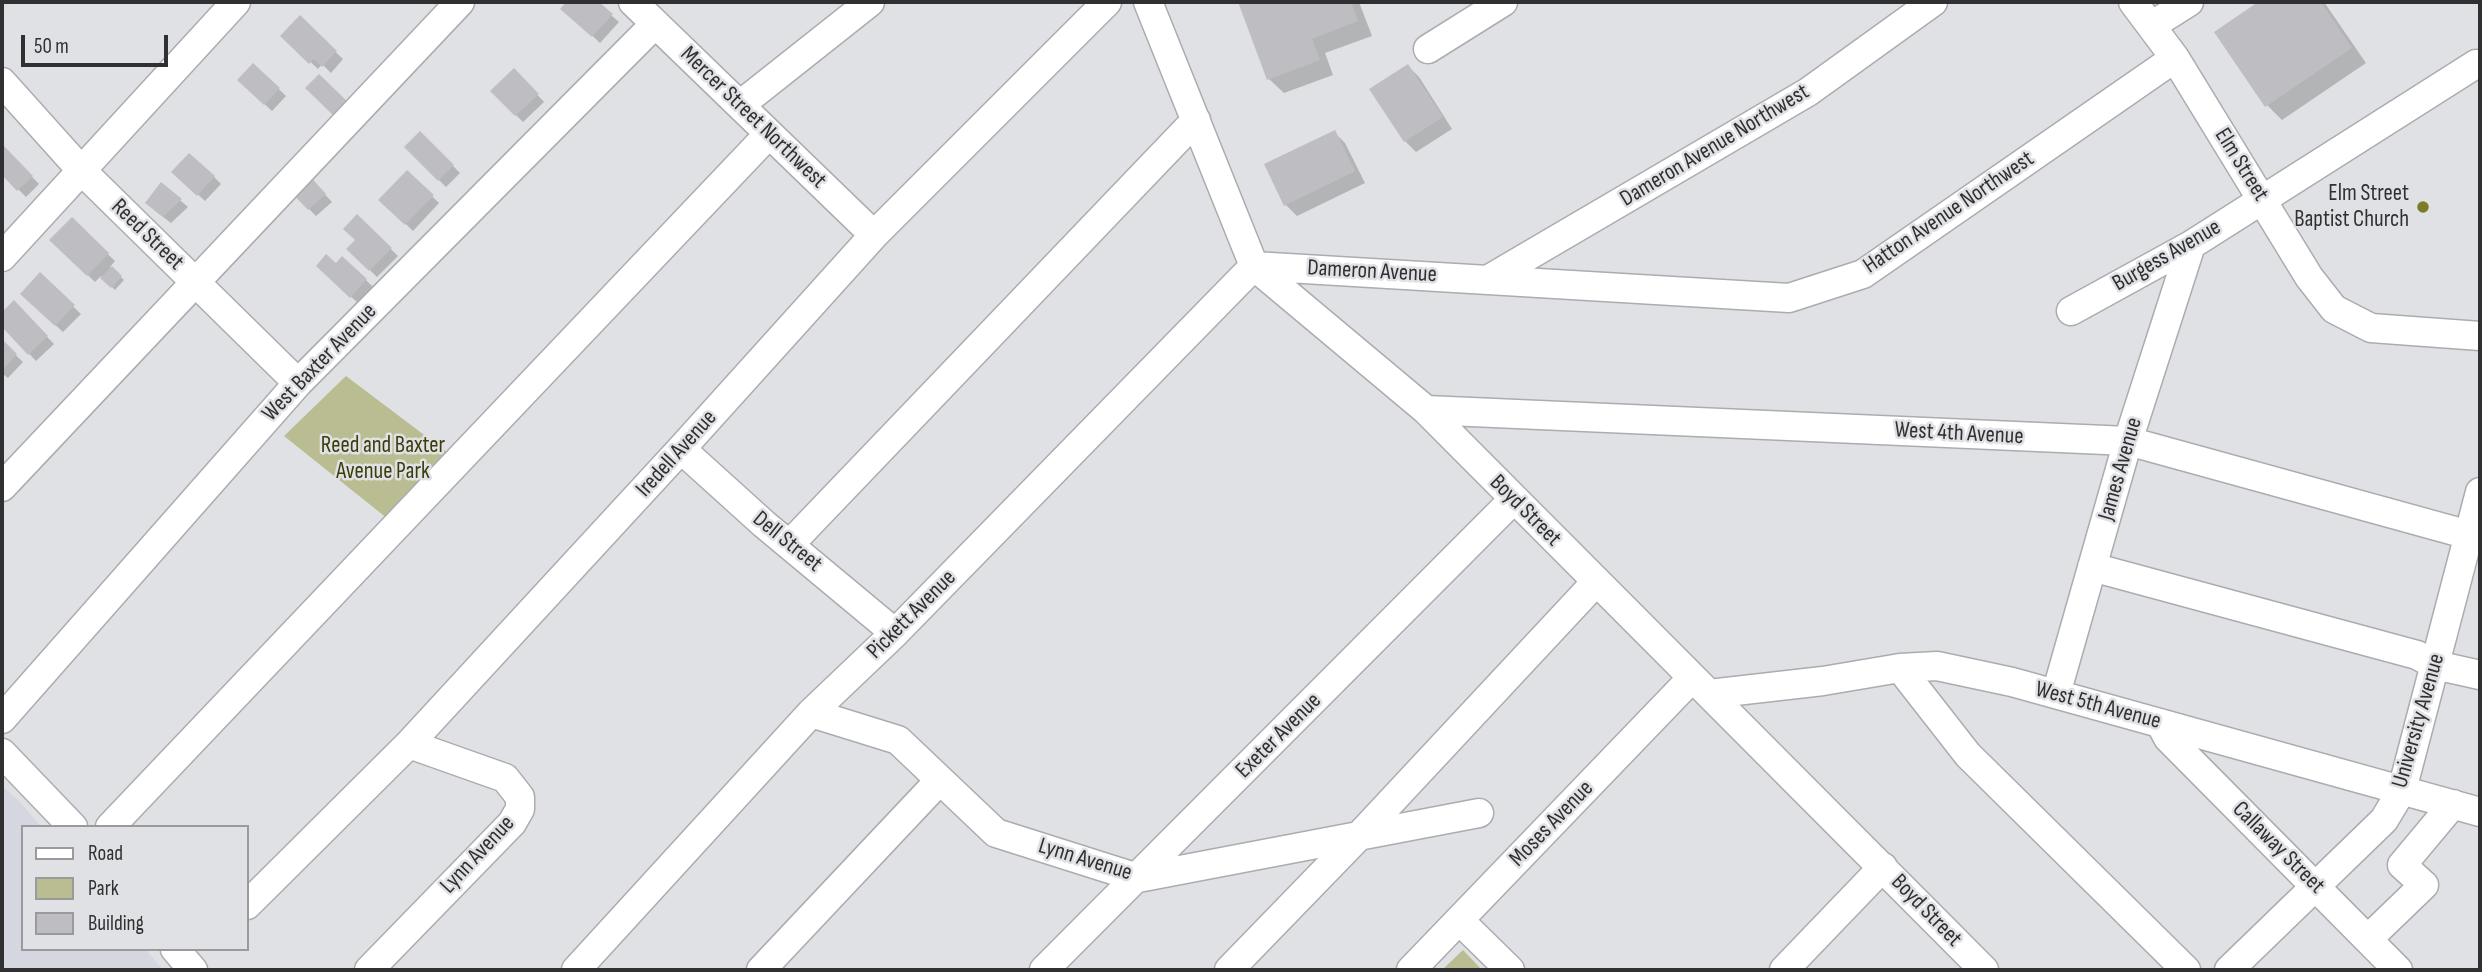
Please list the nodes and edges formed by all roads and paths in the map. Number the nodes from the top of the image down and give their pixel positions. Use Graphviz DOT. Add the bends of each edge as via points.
graph roads {
  1 [pos="236,2"];
  2 [pos="460,2"];
  3 [pos="633,2"];
  4 [pos="1107,2"];
  5 [pos="1148,2"];
  6 [pos="1503,2"];
  7 [pos="1933,2"];
  8 [pos="2133,2"];
  9 [pos="2189,2"];
  10 [pos="849,7"];
  11 [pos="655,24"];
  12 [pos="2151,26"];
  13 [pos="1428,49"];
  14 [pos="2175,58"];
  15 [pos="2476,64"];
  16 [pos="2,82"];
  17 [pos="740,105"];
  18 [pos="1196,120"];
  19 [pos="769,134"];
  20 [pos="81,170"];
  21 [pos="2262,199"];
  22 [pos="874,235"];
  23 [pos="2191,245"];
  24 [pos="2,257"];
  25 [pos="1254,266"];
  26 [pos="1489,279"];
  27 [pos="195,282"];
  28 [pos="2071,311"];
  29 [pos="2480,336"];
  30 [pos="298,383"];
  31 [pos="1426,410"];
  32 [pos="2128,442"];
  33 [pos="681,449"];
  34 [pos="2,487"];
  35 [pos="2480,492"];
  36 [pos="1513,500"];
  37 [pos="2474,537"];
  38 [pos="789,545"];
  39 [pos="2092,567"];
  40 [pos="1596,582"];
  41 [pos="895,633"];
  42 [pos="2435,665"];
  43 [pos="1899,668"];
  44 [pos="2480,675"];
  45 [pos="1701,686"];
  46 [pos="2056,694"];
  47 [pos="811,713"];
  48 [pos="2,719"];
  49 [pos="2160,723"];
  50 [pos="409,744"];
  51 [pos="2,752"];
  52 [pos="940,780"];
  53 [pos="2402,790"];
  54 [pos="2453,804"];
  55 [pos="2480,812"];
  56 [pos="1479,813"];
  57 [pos="71,825"];
  58 [pos="112,825"];
  59 [pos="1359,836"];
  60 [pos="2368,836"];
  61 [pos="2402,865"];
  62 [pos="1883,867"];
  63 [pos="1138,878"];
  64 [pos="2316,886"];
  65 [pos="248,904"];
  66 [pos="1460,920"];
  67 [pos="2368,939"];
  68 [pos="580,969"];
  69 [pos="369,970"];
  70 [pos="761,970"];
  71 [pos="1044,970"];
  72 [pos="1229,970"];
  73 [pos="1411,970"];
  74 [pos="1510,970"];
  75 [pos="1784,970"];
  76 [pos="1984,970"];
  77 [pos="2186,970"];
  78 [pos="2229,970"];
  79 [pos="2399,970"];
  1 -- 20 [label="street"];
  2 -- 27 [label="street"];
  3 -- 11 [label="street, Mercer Street Northwest"];
  4 -- 22 [label="street, Iredell Avenue"];
  5 -- 18 [label="street, Boyd Street"];
  6 -- 13 [label="street"];
  7 -- 26 [label="street, Dameron Avenue Northwest" via="1808,92"];
  8 -- 12 [label="street, Elm Street"];
  9 -- 12 [label="street"];
  10 -- 17 [label="street"];
  11 -- 17 [label="street, Mercer Street Northwest"];
  11 -- 30 [label="street, West Baxter Avenue"];
  12 -- 14 [label="street, Elm Street"];
  14 -- 21 [label="street, Elm Street"];
  14 -- 26 [label="street, Hatton Avenue Northwest" via="1863,274 1814,290 1789,298"];
  15 -- 21 [label="street, Burgess Avenue"];
  16 -- 20 [label="street, Reed Street"];
  17 -- 19 [label="street, Mercer Street Northwest"];
  18 -- 25 [label="street, Boyd Street"];
  18 -- 38 [label="street"];
  19 -- 22 [label="street, Mercer Street Northwest"];
  19 -- 58 [label="street"];
  20 -- 24 [label="street"];
  20 -- 27 [label="street, Reed Street"];
  21 -- 23 [label="street, Burgess Avenue"];
  21 -- 29 [label="street, Elm Street" via="2334,309 2371,328"];
  22 -- 33 [label="street, Iredell Avenue"];
  23 -- 28 [label="street, Burgess Avenue"];
  23 -- 32 [label="street, James Avenue"];
  25 -- 26 [label="street, Dameron Avenue"];
  25 -- 31 [label="street, Boyd Street"];
  25 -- 41 [label="street, Pickett Avenue"];
  27 -- 30 [label="street, Reed Street"];
  27 -- 34 [label="street"];
  30 -- 48 [label="street, West Baxter Avenue"];
  31 -- 32 [label="street, West 4th Avenue"];
  31 -- 36 [label="street, Boyd Street"];
  32 -- 37 [label="street, West 4th Avenue"];
  32 -- 39 [label="street, James Avenue"];
  33 -- 38 [label="street, Dell Street"];
  33 -- 50 [label="street, Iredell Avenue"];
  35 -- 37 [label="street, University Avenue"];
  36 -- 40 [label="street, Boyd Street"];
  36 -- 63 [label="street, Exeter Avenue"];
  37 -- 42 [label="street, University Avenue"];
  38 -- 41 [label="street, Dell Street"];
  39 -- 42 [label="street" via="2417,654"];
  39 -- 46 [label="street, James Avenue"];
  40 -- 45 [label="street, Boyd Street"];
  40 -- 59 [label="street"];
  41 -- 47 [label="street, Pickett Avenue"];
  42 -- 44 [label="street"];
  42 -- 53 [label="street, University Avenue"];
  43 -- 45 [label="street, West 5th Avenue" via="1823,681"];
  43 -- 46 [label="street, West 5th Avenue" via="1937,666 1980,673"];
  43 -- 77 [label="street" via="1968,755"];
  45 -- 62 [label="street, Boyd Street"];
  45 -- 66 [label="street, Moses Avenue"];
  46 -- 49 [label="street, West 5th Avenue"];
  47 -- 52 [label="street, Lynn Avenue" via="898,740"];
  47 -- 68 [label="street, Pickett Avenue"];
  49 -- 53 [label="street, West 5th Avenue"];
  49 -- 64 [label="street, Callaway Street" via="2168,738"];
  50 -- 65 [label="street, Iredell Avenue"];
  50 -- 69 [label="street, Lynn Avenue" via="505,778 520,797 520,809 512,823"];
  51 -- 57 [label="street"];
  52 -- 63 [label="street, Lynn Avenue" via="996,833"];
  52 -- 70 [label="street"];
  53 -- 54 [label="street, West 5th Avenue"];
  53 -- 60 [label="street, University Avenue"];
  54 -- 55 [label="street, West 5th Avenue"];
  54 -- 61 [label="street"];
  56 -- 59 [label="street, Lynn Avenue"];
  59 -- 63 [label="street, Lynn Avenue"];
  59 -- 72 [label="street"];
  60 -- 61 [label="street"];
  60 -- 64 [label="street, University Avenue"];
  61 -- 67 [label="street" via="2424,886"];
  62 -- 75 [label="street"];
  62 -- 76 [label="street, Boyd Street"];
  63 -- 71 [label="street, Exeter Avenue"];
  64 -- 67 [label="street, Callaway Street"];
  64 -- 78 [label="street, University Avenue"];
  66 -- 73 [label="street, Moses Avenue"];
  66 -- 74 [label="street"];
  67 -- 79 [label="street, Callaway Street"];
}
